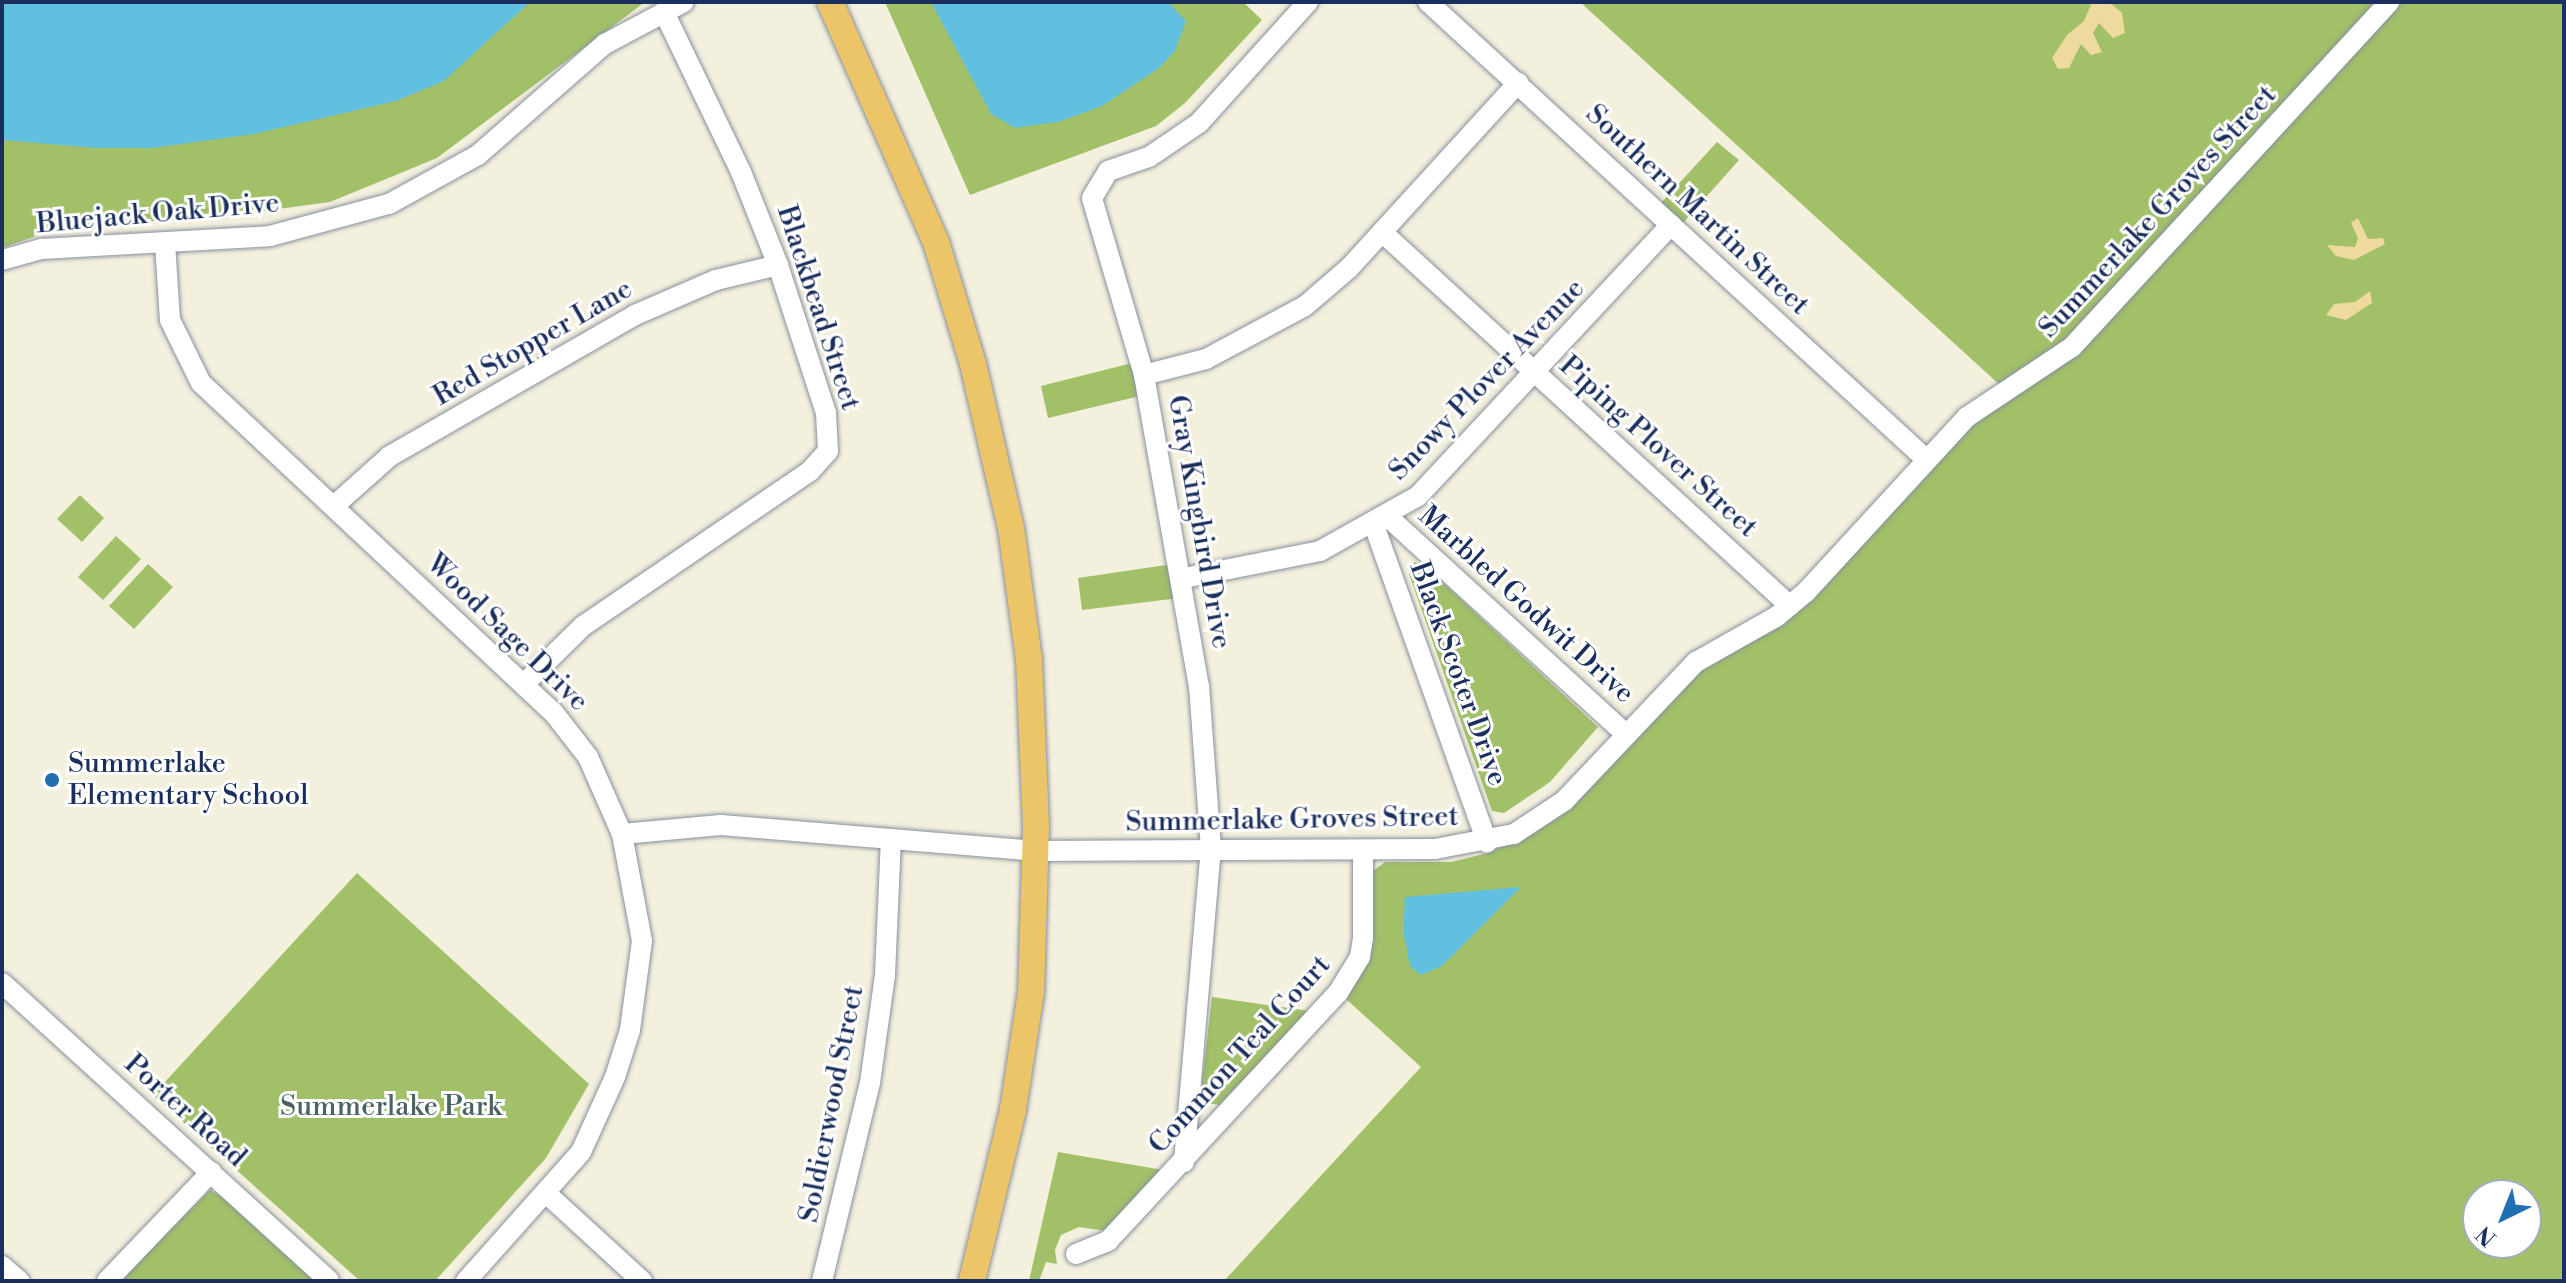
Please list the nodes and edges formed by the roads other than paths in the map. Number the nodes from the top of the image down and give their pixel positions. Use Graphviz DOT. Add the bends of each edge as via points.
graph roads {
  1 [pos="684,2"];
  2 [pos="830,2"];
  3 [pos="1308,2"];
  4 [pos="1428,2"];
  5 [pos="2389,2"];
  6 [pos="664,12"];
  7 [pos="1518,83"];
  8 [pos="1671,225"];
  9 [pos="1382,232"];
  10 [pos="165,243"];
  11 [pos="2,260"];
  12 [pos="778,265"];
  13 [pos="1537,374"];
  14 [pos="1144,375"];
  15 [pos="1927,460"];
  16 [pos="334,506"];
  17 [pos="1381,521"];
  18 [pos="1184,578"];
  19 [pos="1790,606"];
  20 [pos="525,683"];
  21 [pos="1626,734"];
  22 [pos="622,834"];
  23 [pos="891,839"];
  24 [pos="1487,843"];
  25 [pos="1211,849"];
  26 [pos="1363,850"];
  27 [pos="1036,851"];
  28 [pos="2,983"];
  29 [pos="1184,1162"];
  30 [pos="211,1172"];
  31 [pos="547,1194"];
  32 [pos="1076,1254"];
  33 [pos="2,1266"];
  34 [pos="19,1281"];
  35 [pos="107,1281"];
  36 [pos="329,1281"];
  37 [pos="466,1281"];
  38 [pos="642,1281"];
  39 [pos="822,1281"];
  40 [pos="972,1281"];
  1 -- 6 [label="street, Bluejack Oak Drive"];
  2 -- 27 [label="main road" via="936,242 976,379 1011,528 1029,659"];
  3 -- 14 [label="street, Gray Kingbird Drive" via="1199,123 1149,157 1108,171 1095,187 1094,209"];
  4 -- 7 [label="street, Southern Martin Street"];
  5 -- 15 [label="street, Summerlake Groves Street" via="2072,347 1967,417"];
  6 -- 10 [label="street, Bluejack Oak Drive" via="605,44 478,155 389,204 270,236"];
  6 -- 12 [label="street, Blackbead Street" via="741,172"];
  7 -- 8 [label="street, Southern Martin Street"];
  7 -- 9 [label="street"];
  8 -- 13 [label="street, Snowy Plover Avenue"];
  8 -- 15 [label="street, Southern Martin Street"];
  9 -- 13 [label="street, Piping Plover Street"];
  9 -- 14 [label="street" via="1328,287 1277,324 1206,359"];
  10 -- 11 [label="street, Bluejack Oak Drive" via="41,249"];
  10 -- 16 [label="street, Wood Sage Drive" via="170,320 201,383"];
  12 -- 16 [label="street, Red Stopper Lane" via="716,280 635,315 390,456"];
  12 -- 20 [label="street, Blackbead Street" via="826,413 828,451 810,471 583,626"];
  13 -- 17 [label="street, Snowy Plover Avenue" via="1440,477"];
  13 -- 19 [label="street, Piping Plover Street"];
  14 -- 18 [label="street, Gray Kingbird Drive"];
  15 -- 19 [label="street, Summerlake Groves Street"];
  16 -- 20 [label="street, Wood Sage Drive"];
  17 -- 18 [label="street, Snowy Plover Avenue" via="1298,557"];
  17 -- 21 [label="street, Marbled Godwit Drive"];
  17 -- 24 [label="street, Black Scoter Drive"];
  18 -- 25 [label="street, Gray Kingbird Drive" via="1199,687"];
  19 -- 21 [label="street, Summerlake Groves Street" via="1696,662"];
  20 -- 22 [label="street, Wood Sage Drive" via="588,757"];
  21 -- 24 [label="street, Summerlake Groves Street" via="1550,813"];
  22 -- 23 [label="street, Summerlake Groves Street" via="721,825"];
  22 -- 31 [label="street, Wood Sage Drive" via="642,941 630,1030 599,1118 581,1152"];
  23 -- 27 [label="street, Summerlake Groves Street"];
  23 -- 39 [label="street, Soldierwood Street" via="885,975 870,1083"];
  24 -- 26 [label="street, Summerlake Groves Street"];
  25 -- 26 [label="street, Summerlake Groves Street"];
  25 -- 27 [label="street, Summerlake Groves Street"];
  25 -- 29 [label="street, Gray Kingbird Drive"];
  26 -- 29 [label="street, Common Teal Court" via="1363,938 1353,973"];
  27 -- 40 [label="main road" via="1031,992 1013,1110"];
  28 -- 30 [label="street, Porter Road"];
  29 -- 32 [label="street, Common Teal Court" via="1108,1241"];
  30 -- 35 [label="street"];
  30 -- 36 [label="street, Porter Road"];
  31 -- 37 [label="street, Wood Sage Drive"];
  31 -- 38 [label="street"];
  33 -- 34 [label="street"];
}
